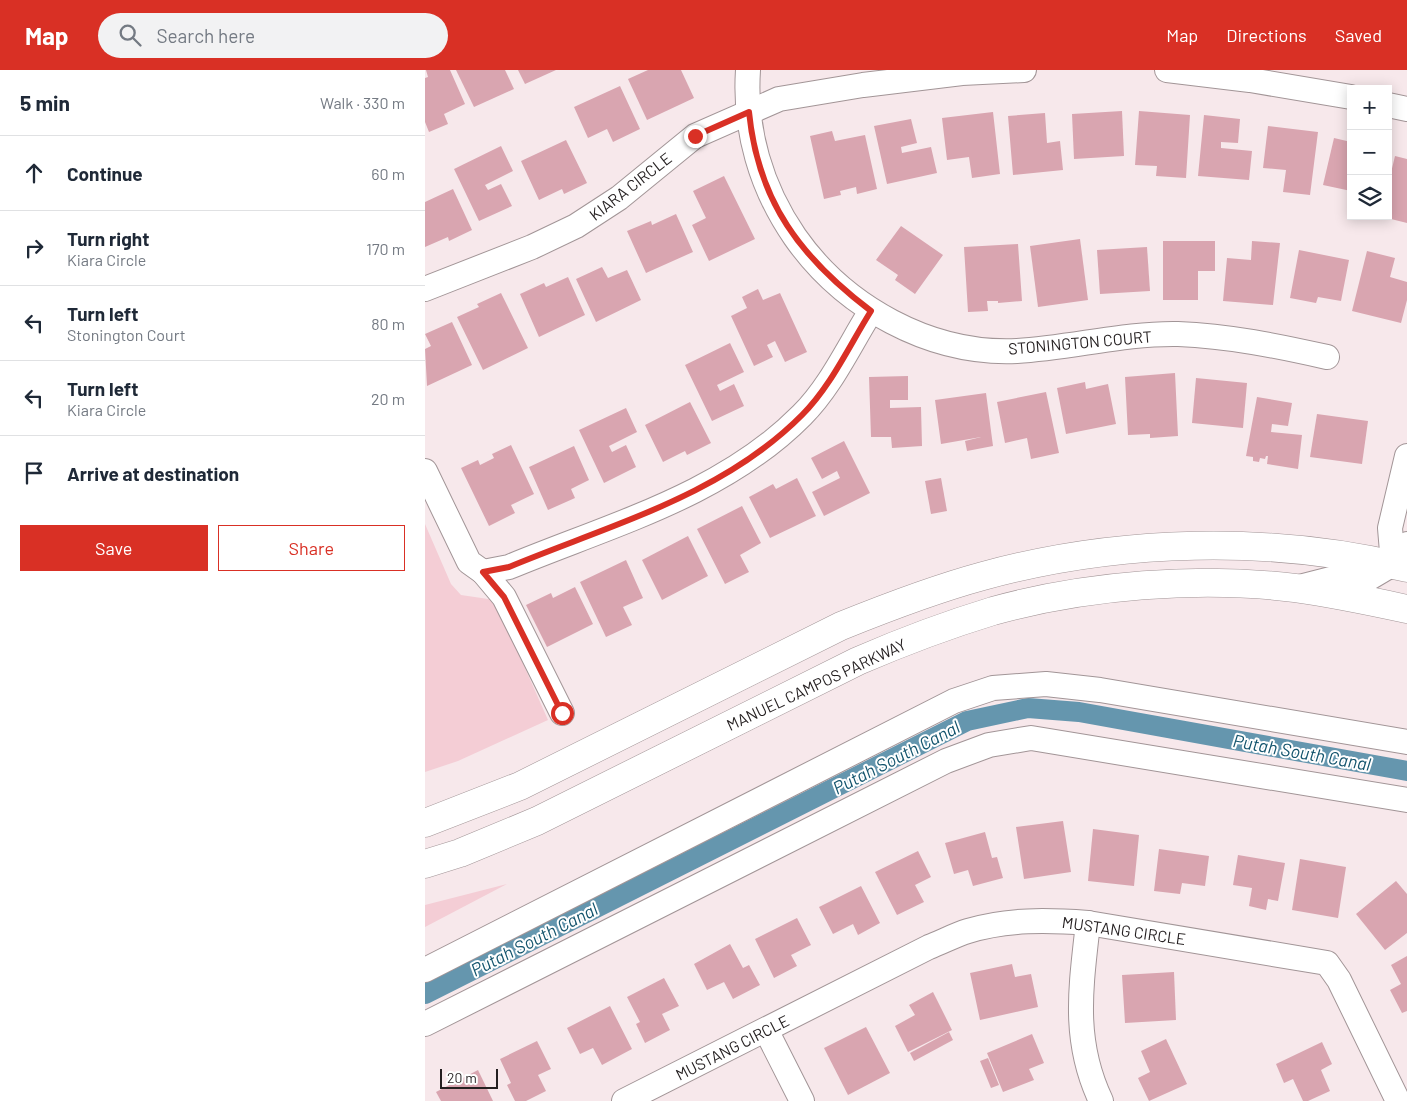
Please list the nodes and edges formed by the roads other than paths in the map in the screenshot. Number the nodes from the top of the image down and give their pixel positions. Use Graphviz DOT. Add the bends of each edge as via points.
graph roads {
  1 [pos="748,70"];
  2 [pos="1023,70"];
  3 [pos="1167,70"];
  4 [pos="1347,95"];
  5 [pos="1392,106"];
  6 [pos="1407,110"];
  7 [pos="749,112"];
  8 [pos="425,289"];
  9 [pos="871,311"];
  10 [pos="1327,357"];
  11 [pos="1407,456"];
  12 [pos="425,471"];
  13 [pos="1402,559"];
  14 [pos="483,572"];
  15 [pos="1294,588"];
  16 [pos="1407,609"];
  17 [pos="562,713"];
  18 [pos="1407,742"];
  19 [pos="1407,800"];
  20 [pos="425,823"];
  21 [pos="425,864"];
  22 [pos="1088,923"];
  23 [pos="425,970"];
  24 [pos="425,1024"];
  25 [pos="766,1030"];
  26 [pos="624,1101"];
  27 [pos="802,1101"];
  28 [pos="1101,1101"];
  29 [pos="1398,1101"];
  1 -- 7 [label="street, STONINGTON COURT"];
  2 -- 7 [label="street, KIARA CIRCLE" via="962,73 863,85 779,99"];
  3 -- 4 [label="street"];
  5 -- 6 [label="street"];
  7 -- 8 [label="street, KIARA CIRCLE" via="695,136 619,198 576,226"];
  7 -- 9 [label="street, STONINGTON COURT" via="752,143 765,185 782,219 809,257 844,291"];
  9 -- 10 [label="street, STONINGTON COURT" via="935,339 970,347 1015,351 1117,337 1177,334 1265,343"];
  9 -- 14 [label="street" via="835,373 803,415 765,448 719,479 673,502 509,567"];
  11 -- 13 [label="street" via="1389,528"];
  12 -- 14 [label="street" via="469,562"];
  13 -- 15 [label="street" via="1366,580 1338,577"];
  13 -- 20 [label="main road" via="1291,550 1171,547 1096,554 985,576 894,604 841,626 520,786"];
  14 -- 17 [label="street" via="504,597"];
  15 -- 16 [label="main road, MANUEL CAMPOS PARKWAY"];
  15 -- 21 [label="main road, MANUEL CAMPOS PARKWAY" via="1197,584 1112,589 1055,597 994,611 904,641 858,661 537,821"];
  18 -- 23 [label="street" via="1100,690 1046,684 993,688 954,701"];
  19 -- 24 [label="street" via="1049,740 1031,738 989,745 937,766"];
  22 -- 25 [label="street, MUSTANG CIRCLE" via="1049,920 968,931 929,947"];
  22 -- 28 [label="street" via="1079,1012 1084,1052"];
  22 -- 29 [label="street, MUSTANG CIRCLE" via="1327,963 1339,980"];
  25 -- 26 [label="street, MUSTANG CIRCLE"];
  25 -- 27 [label="street"];
}
